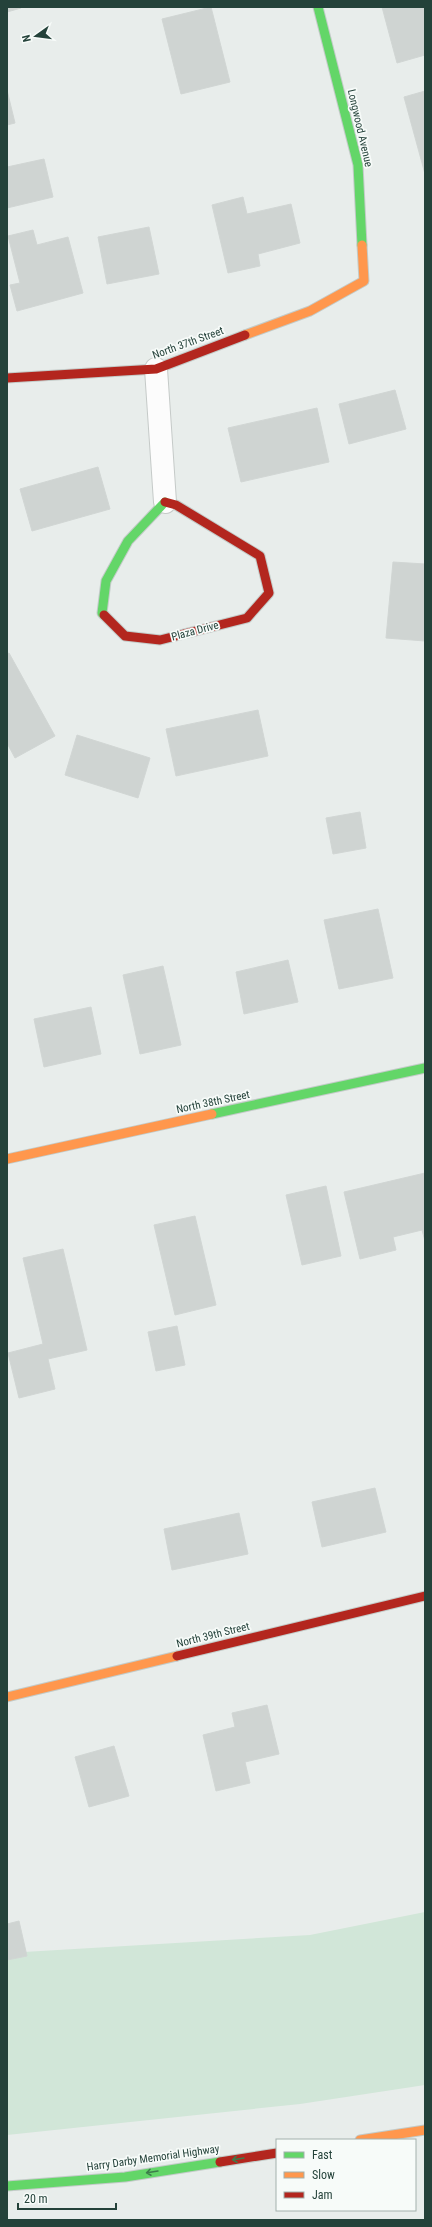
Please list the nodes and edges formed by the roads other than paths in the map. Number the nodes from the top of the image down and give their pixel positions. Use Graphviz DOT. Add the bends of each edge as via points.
graph roads {
  1 [pos="318,7"];
  2 [pos="364,281"];
  3 [pos="156,369"];
  4 [pos="7,378"];
  5 [pos="165,502"];
  6 [pos="425,1068"];
  7 [pos="7,1159"];
  8 [pos="425,1596"];
  9 [pos="7,1697"];
  10 [pos="425,2130"];
  11 [pos="366,2139"];
  12 [pos="276,2153"];
  13 [pos="7,2186"];
  1 -- 2 [label="main road, Longwood Avenue" via="358,165"];
  2 -- 3 [label="main road, North 37th Street" via="310,311"];
  3 -- 4 [label="main road, North 37th Street"];
  3 -- 5 [label="street"];
  5 -- 5 [label="main road, Plaza Drive" via="128,541 106,581 102,613 126,636 160,640 247,618 269,593 260,556 176,505"];
  6 -- 7 [label="main road, North 38th Street"];
  8 -- 9 [label="main road, North 39th Street"];
  10 -- 11 [label="main road"];
  12 -- 13 [label="main road, Harry Darby Memorial Highway, one-way" via="125,2176"];
}
